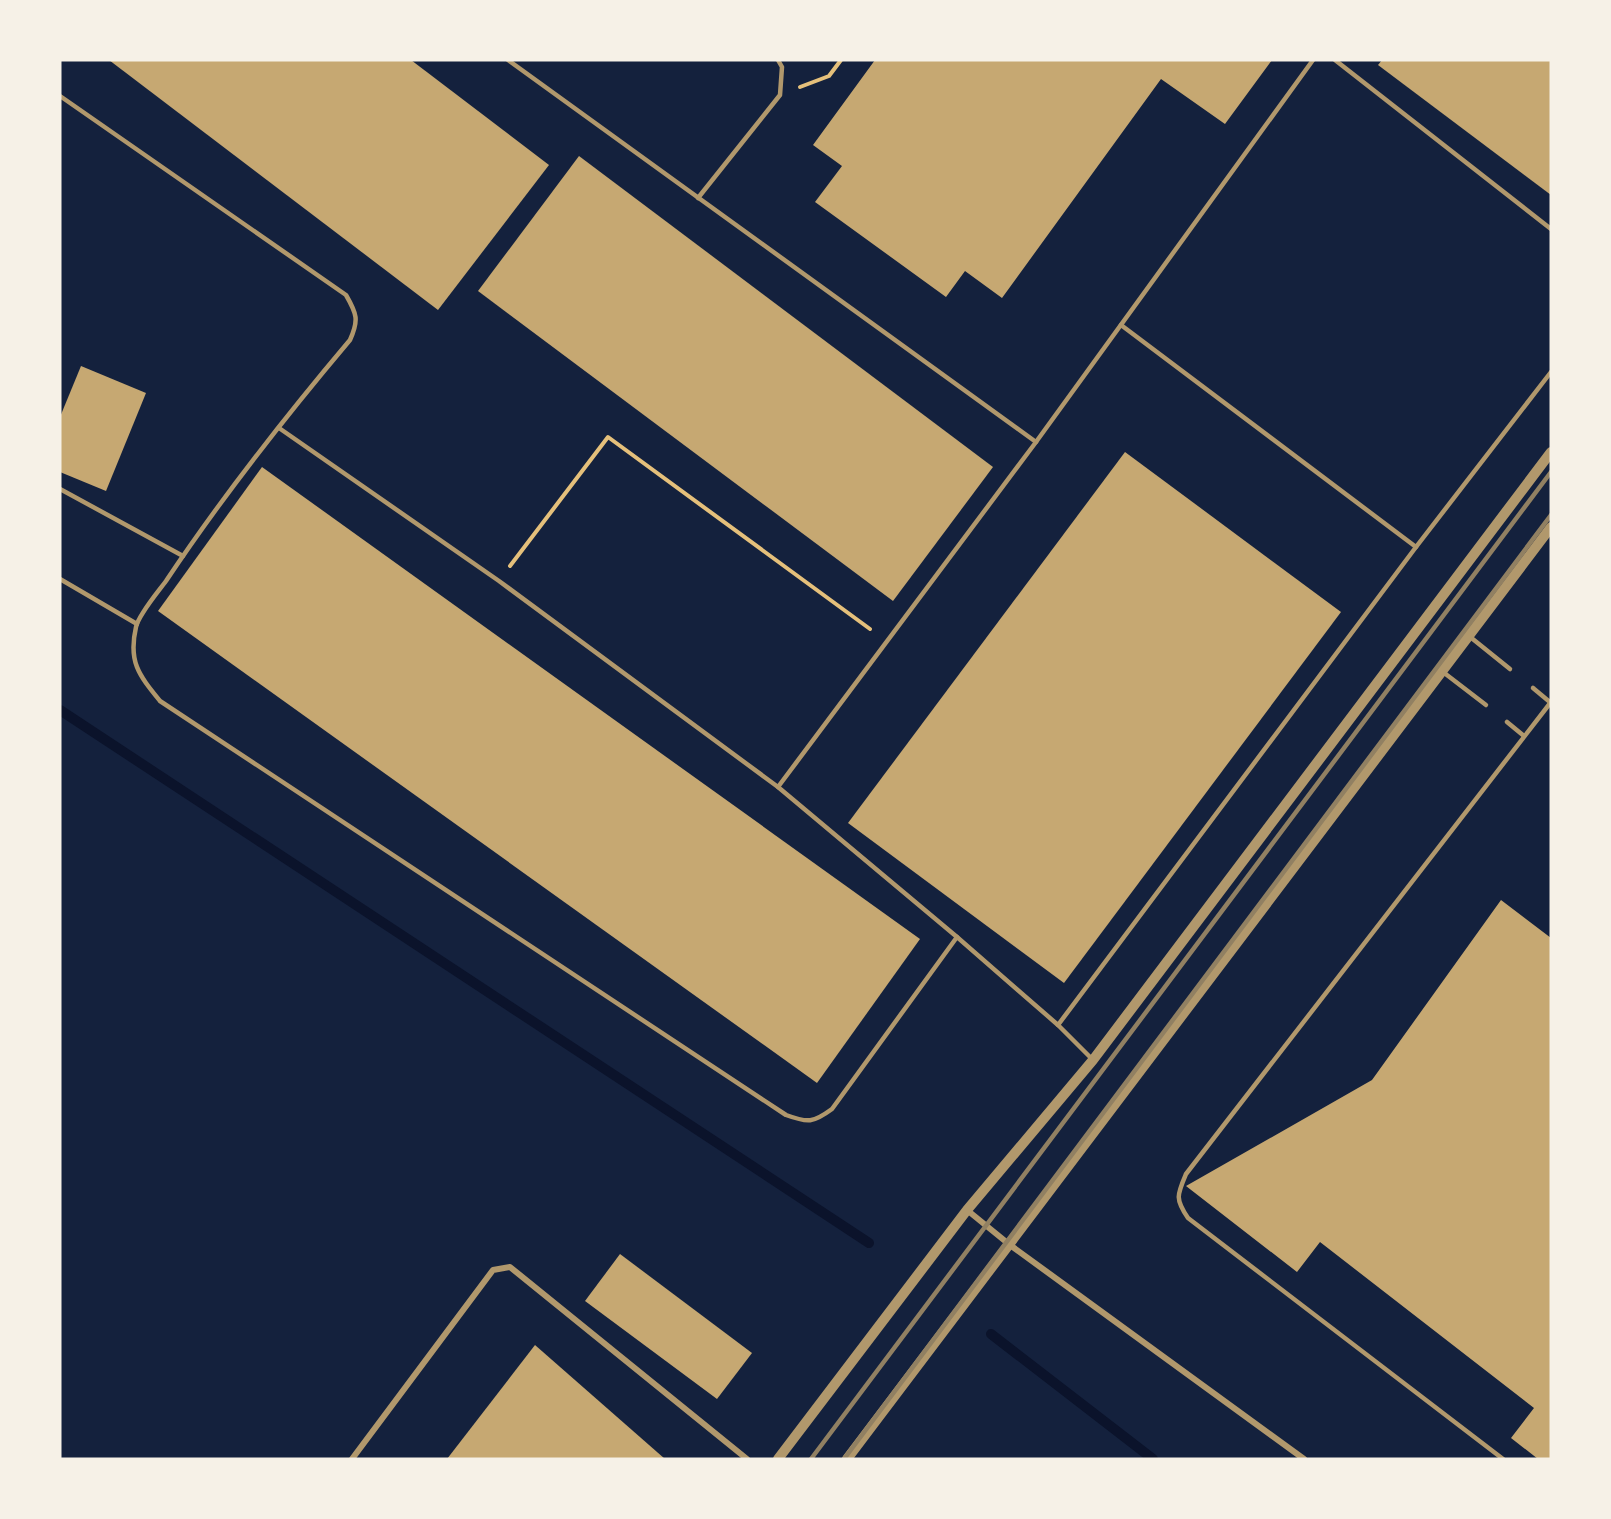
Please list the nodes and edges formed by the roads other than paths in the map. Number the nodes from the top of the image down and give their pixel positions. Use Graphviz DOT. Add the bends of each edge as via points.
graph roads {
  1 [pos="508,60"];
  2 [pos="778,60"];
  3 [pos="1313,60"];
  4 [pos="1335,60"];
  5 [pos="60,96"];
  6 [pos="698,198"];
  7 [pos="1551,229"];
  8 [pos="1121,325"];
  9 [pos="1551,372"];
  10 [pos="279,428"];
  11 [pos="1036,442"];
  12 [pos="1551,452"];
  13 [pos="60,489"];
  14 [pos="1551,526"];
  15 [pos="1416,547"];
  16 [pos="183,555"];
  17 [pos="60,579"];
  18 [pos="137,624"];
  19 [pos="1469,636"];
  20 [pos="1510,669"];
  21 [pos="1442,671"];
  22 [pos="1533,688"];
  23 [pos="1551,702"];
  24 [pos="1486,705"];
  25 [pos="1507,722"];
  26 [pos="1524,736"];
  27 [pos="778,787"];
  28 [pos="957,938"];
  29 [pos="1058,1025"];
  30 [pos="1093,1060"];
  31 [pos="967,1210"];
  32 [pos="1010,1245"];
  33 [pos="352,1459"];
  34 [pos="747,1459"];
  35 [pos="778,1459"];
  36 [pos="847,1459"];
  37 [pos="1304,1459"];
  38 [pos="1503,1459"];
  1 -- 6 [label="lane"];
  2 -- 6 [label="lane" via="782,67 780,95"];
  3 -- 8 [label="lane"];
  4 -- 7 [label="lane"];
  5 -- 10 [label="lane" via="345,296 355,310 357,324 350,340"];
  6 -- 11 [label="lane"];
  8 -- 11 [label="lane"];
  8 -- 15 [label="lane"];
  9 -- 15 [label="lane"];
  10 -- 16 [label="lane"];
  10 -- 27 [label="lane" via="499,581"];
  11 -- 27 [label="lane"];
  12 -- 30 [label="street"];
  13 -- 16 [label="lane"];
  14 -- 19 [label="street"];
  15 -- 29 [label="lane"];
  16 -- 18 [label="lane"];
  17 -- 18 [label="lane"];
  18 -- 28 [label="lane" via="133,651 139,675 160,701 786,1115 804,1122 817,1120 832,1109"];
  19 -- 20 [label="lane"];
  19 -- 21 [label="street"];
  21 -- 24 [label="lane"];
  21 -- 32 [label="street"];
  22 -- 23 [label="lane"];
  23 -- 26 [label="lane"];
  25 -- 26 [label="lane"];
  26 -- 38 [label="lane" via="1186,1174 1179,1190 1179,1204 1188,1218"];
  27 -- 28 [label="lane"];
  28 -- 29 [label="lane"];
  29 -- 30 [label="lane"];
  30 -- 31 [label="street"];
  31 -- 32 [label="street"];
  31 -- 35 [label="street"];
  32 -- 36 [label="street"];
  32 -- 37 [label="street"];
  33 -- 34 [label="street" via="493,1270 510,1267"];
}
